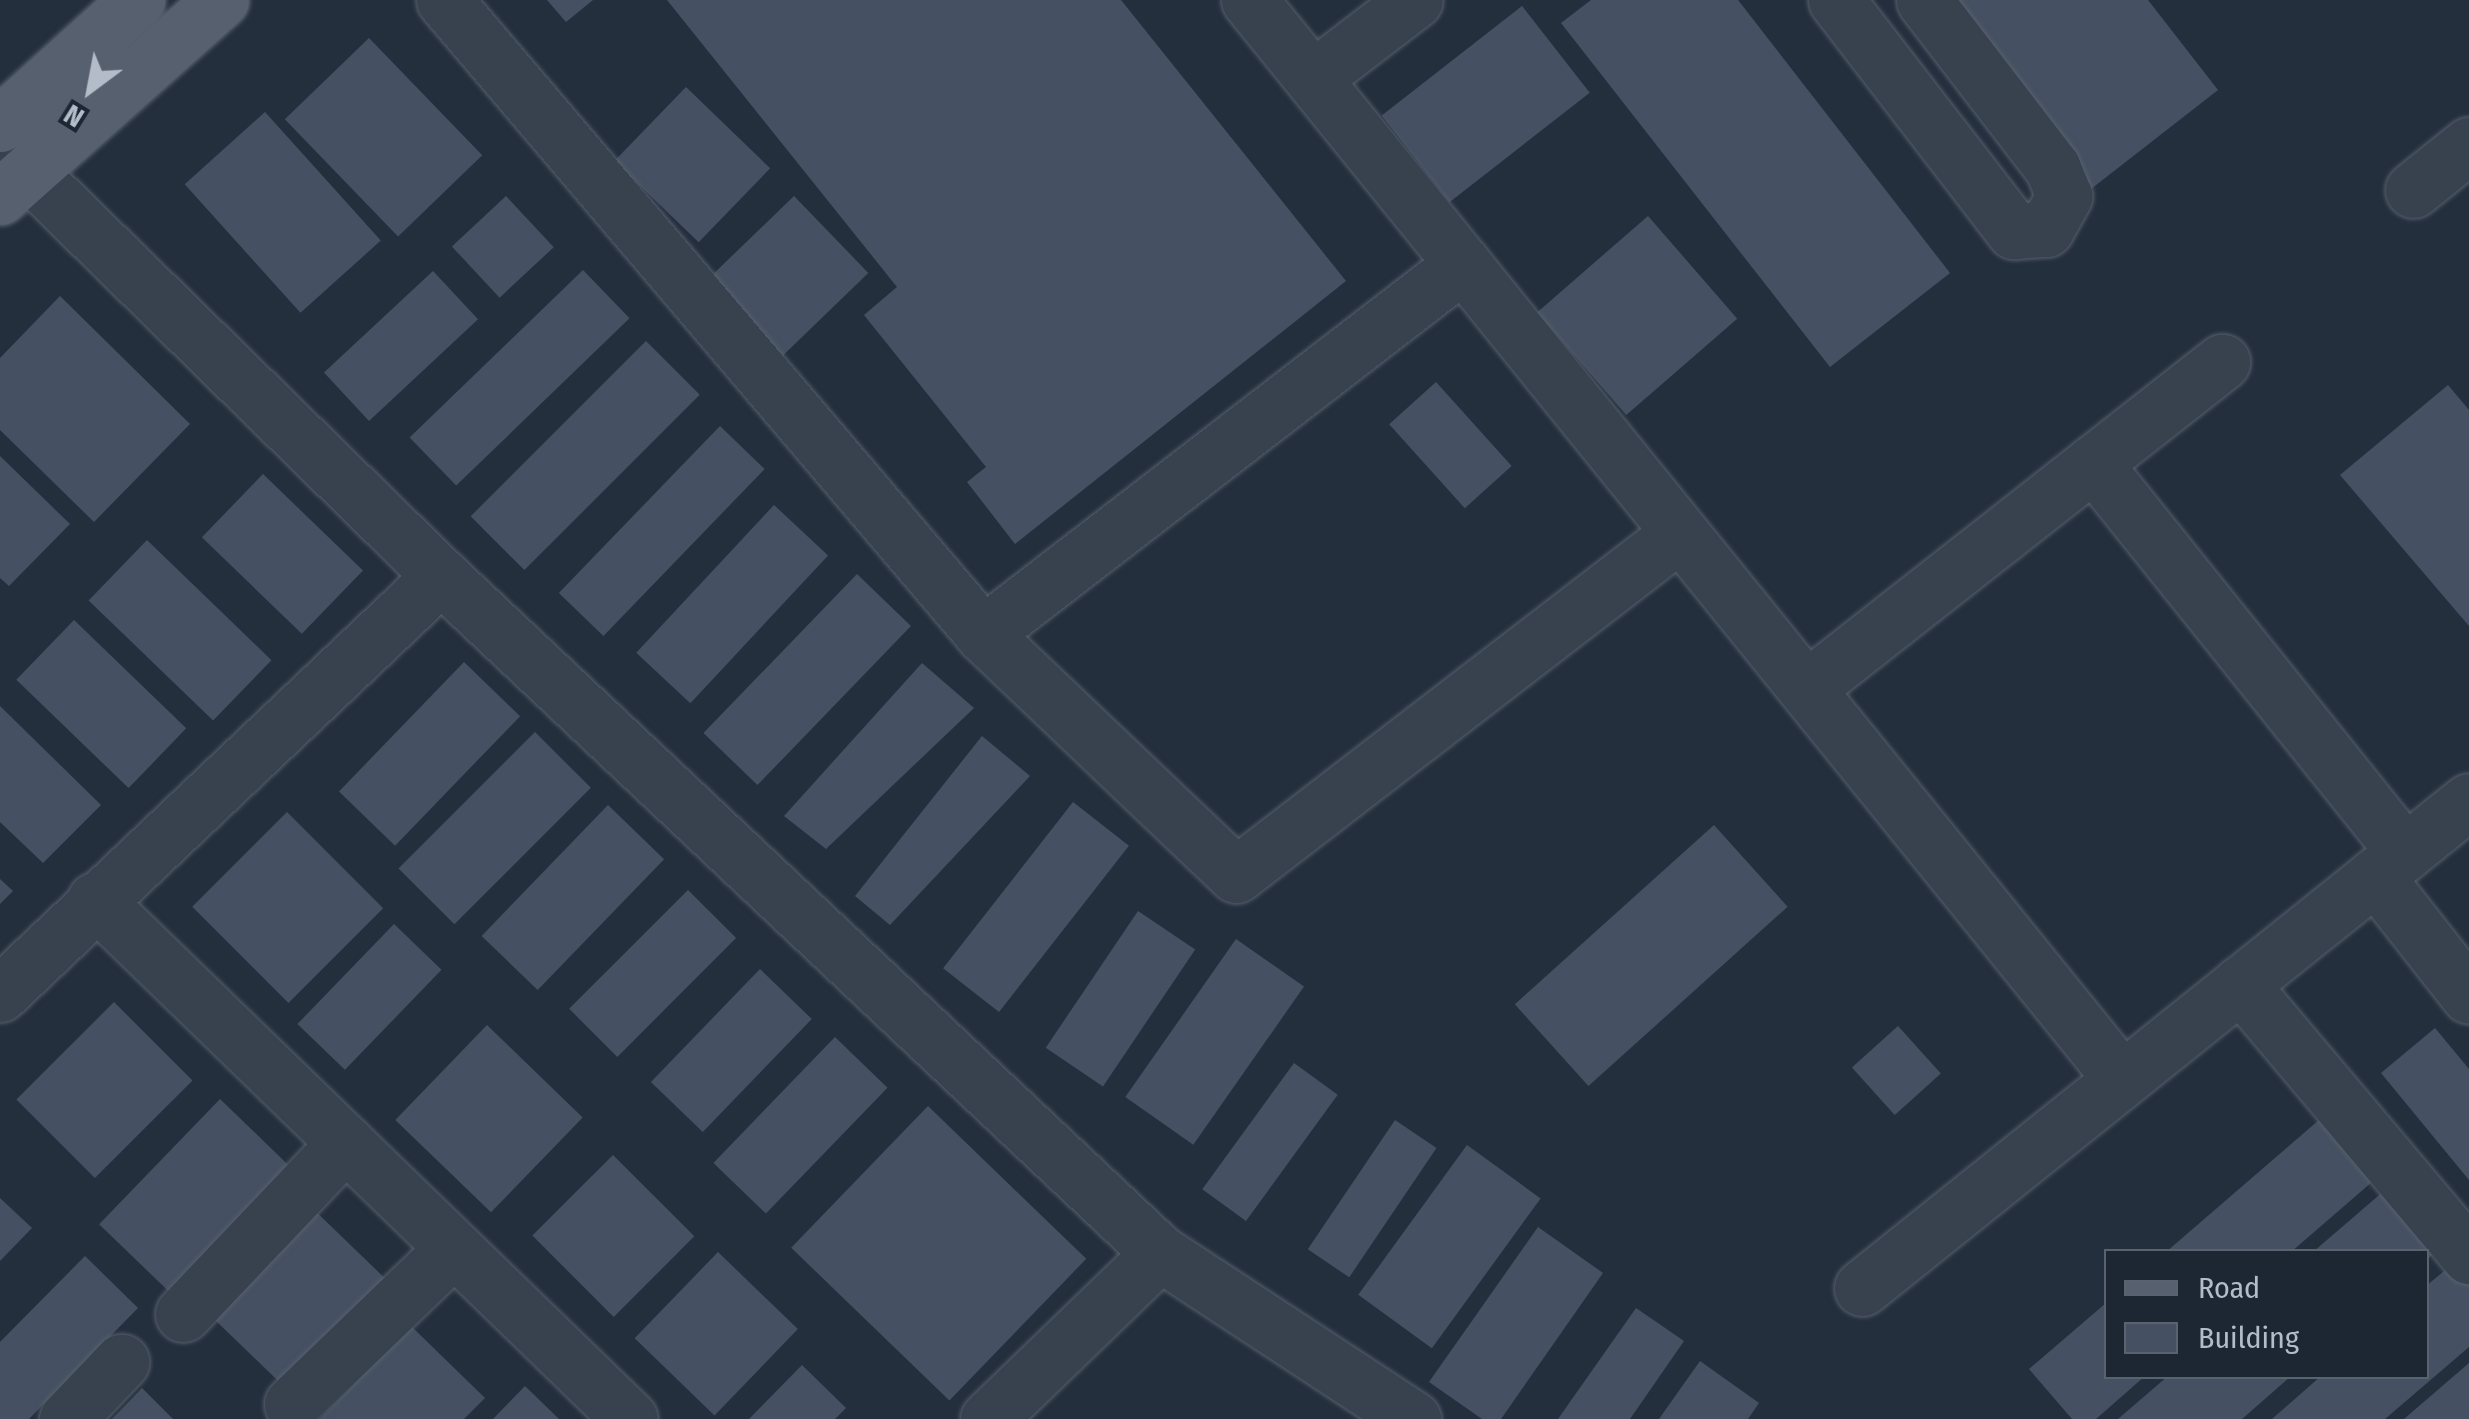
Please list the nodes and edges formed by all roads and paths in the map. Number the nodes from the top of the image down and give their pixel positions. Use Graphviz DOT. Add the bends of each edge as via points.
graph roads {
  1 [pos="137,0"];
  2 [pos="221,0"];
  3 [pos="444,0"];
  4 [pos="1249,0"];
  5 [pos="1415,0"];
  6 [pos="1836,0"];
  7 [pos="1924,0"];
  8 [pos="1313,78"];
  9 [pos="0,124"];
  10 [pos="2469,145"];
  11 [pos="10,170"];
  12 [pos="2413,190"];
  13 [pos="1464,264"];
  14 [pos="2222,362"];
  15 [pos="2093,463"];
  16 [pos="1680,533"];
  17 [pos="441,576"];
  18 [pos="983,634"];
  19 [pos="1807,688"];
  20 [pos="2469,801"];
  21 [pos="2390,864"];
  22 [pos="95,900"];
  23 [pos="2240,984"];
  24 [pos="0,994"];
  25 [pos="2469,996"];
  26 [pos="2121,1078"];
  27 [pos="345,1143"];
  28 [pos="454,1248"];
  29 [pos="1160,1253"];
  30 [pos="2469,1256"];
  31 [pos="1862,1288"];
  32 [pos="183,1314"];
  33 [pos="121,1362"];
  34 [pos="292,1404"];
  35 [pos="67,1419"];
  36 [pos="630,1419"];
  37 [pos="988,1419"];
  38 [pos="1413,1419"];
  1 -- 9 [label="main road"];
  2 -- 11 [label="main road"];
  3 -- 18 [label="street"];
  4 -- 8 [label="street"];
  5 -- 8 [label="street"];
  6 -- 7 [label="street" via="2014,231 2046,229 2064,196 2052,167"];
  8 -- 13 [label="street"];
  10 -- 12 [label="street"];
  11 -- 17 [label="street"];
  13 -- 16 [label="street"];
  13 -- 18 [label="street"];
  14 -- 15 [label="street"];
  15 -- 19 [label="street"];
  15 -- 21 [label="street"];
  16 -- 18 [label="street" via="1236,875"];
  16 -- 19 [label="street"];
  17 -- 22 [label="street"];
  17 -- 29 [label="street"];
  19 -- 26 [label="street"];
  20 -- 21 [label="street"];
  21 -- 23 [label="street"];
  21 -- 25 [label="street"];
  22 -- 24 [label="street"];
  22 -- 27 [label="street"];
  23 -- 26 [label="street"];
  23 -- 30 [label="street"];
  26 -- 31 [label="street"];
  27 -- 28 [label="street"];
  27 -- 32 [label="street"];
  28 -- 34 [label="street"];
  28 -- 36 [label="street"];
  29 -- 37 [label="street"];
  29 -- 38 [label="street"];
  33 -- 35 [label="street"];
}
